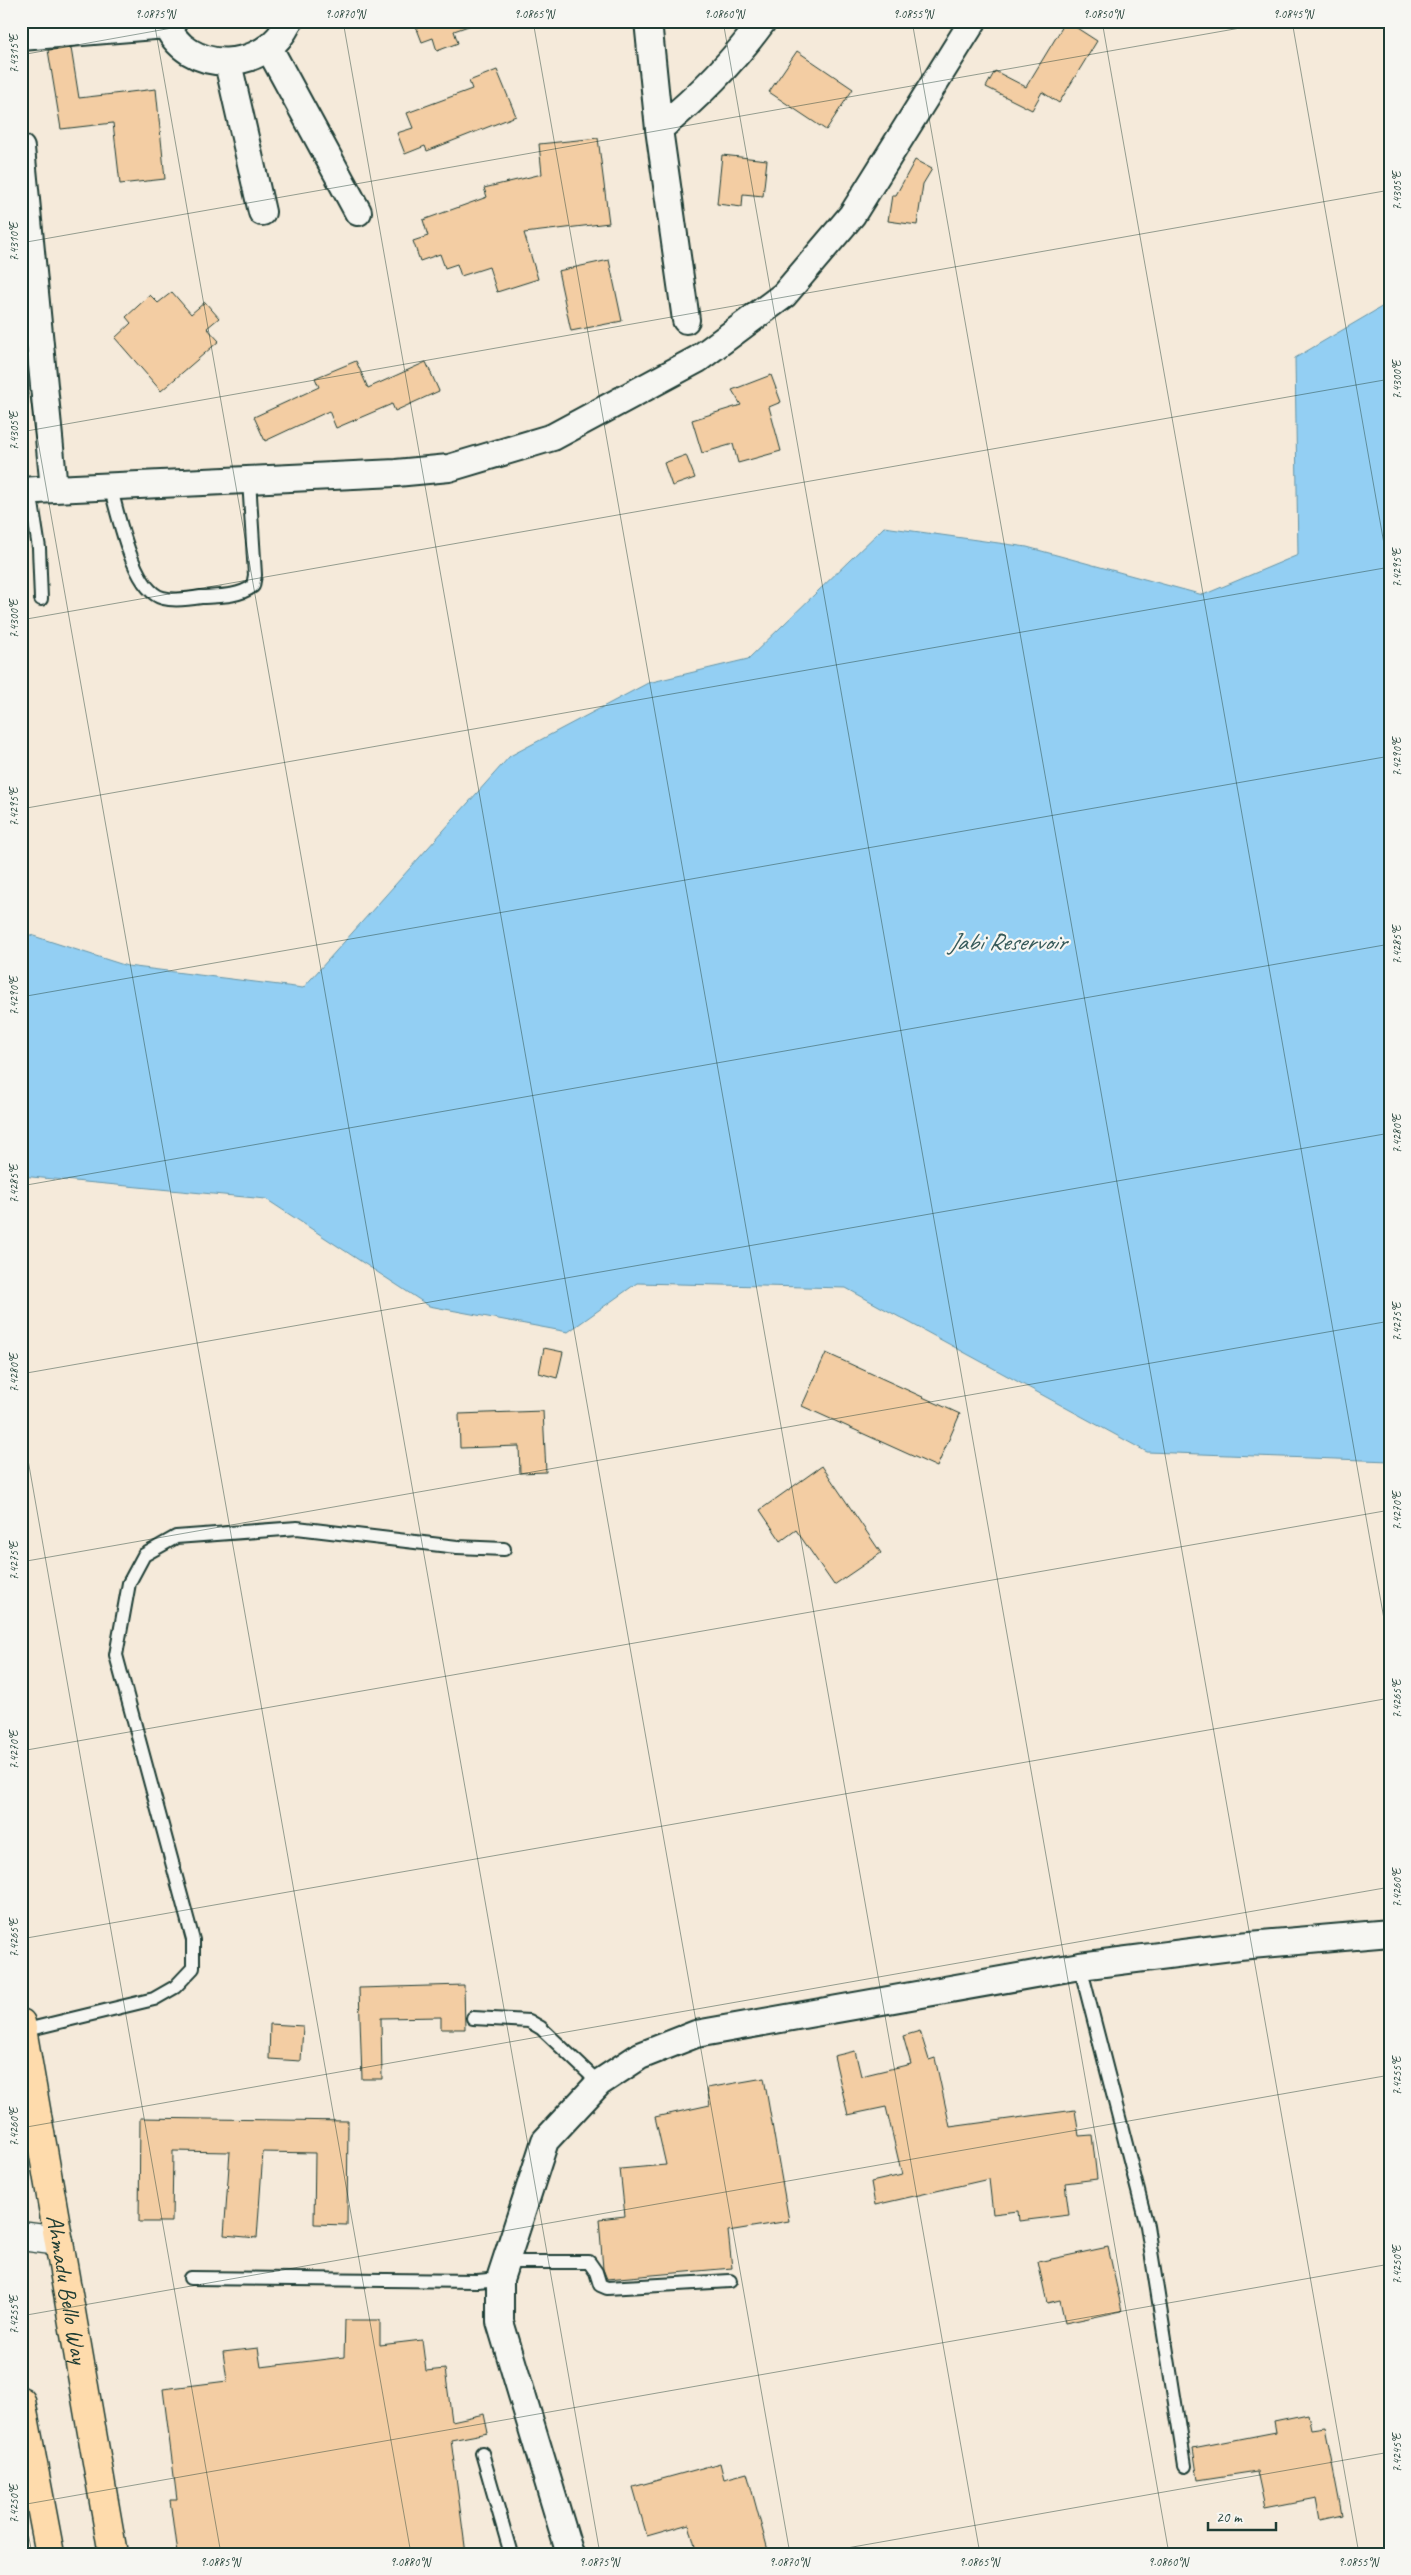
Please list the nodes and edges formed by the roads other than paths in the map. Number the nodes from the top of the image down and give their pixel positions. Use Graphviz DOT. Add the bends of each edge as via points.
graph roads {
  1 [pos="289,21"];
  2 [pos="648,21"];
  3 [pos="763,21"];
  4 [pos="973,21"];
  5 [pos="166,23"];
  6 [pos="21,37"];
  7 [pos="269,48"];
  8 [pos="228,63"];
  9 [pos="659,129"];
  10 [pos="21,148"];
  11 [pos="262,212"];
  12 [pos="358,212"];
  13 [pos="686,320"];
  14 [pos="249,480"];
  15 [pos="110,486"];
  16 [pos="35,490"];
  17 [pos="42,599"];
  18 [pos="504,1549"];
  19 [pos="1390,1933"];
  20 [pos="1080,1966"];
  21 [pos="473,2018"];
  22 [pos="22,2027"];
  23 [pos="599,2083"];
  24 [pos="21,2236"];
  25 [pos="59,2241"];
  26 [pos="502,2271"];
  27 [pos="190,2278"];
  28 [pos="730,2281"];
  29 [pos="21,2401"];
  30 [pos="482,2453"];
  31 [pos="1185,2466"];
  32 [pos="50,2554"];
  33 [pos="113,2554"];
  34 [pos="511,2554"];
  35 [pos="570,2554"];
  1 -- 7 [label="street"];
  2 -- 9 [label="street"];
  3 -- 9 [label="street" via="743,48 698,95"];
  4 -- 14 [label="street" via="852,215 784,295 698,360 553,437 449,468"];
  5 -- 6 [label="street"];
  5 -- 8 [label="street" via="180,43 198,56"];
  7 -- 8 [label="street" via="242,61"];
  7 -- 12 [label="street"];
  8 -- 11 [label="street"];
  9 -- 13 [label="street"];
  10 -- 16 [label="street"];
  14 -- 15 [label="street"];
  14 -- 15 [label="lane" via="253,586 243,593 181,600 161,598 148,589 136,571"];
  15 -- 16 [label="street"];
  16 -- 17 [label="lane"];
  18 -- 22 [label="lane" via="457,1547 297,1528 176,1537 144,1555 129,1584 116,1655 193,1940 193,1968 175,1987 154,1999 113,2011"];
  19 -- 20 [label="street" via="1239,1946"];
  20 -- 23 [label="street" via="696,2034 640,2056"];
  20 -- 31 [label="lane" via="1147,2226"];
  21 -- 23 [label="lane" via="529,2021 548,2034"];
  22 -- 25 [label="main road, Ahmadu Bello Way"];
  23 -- 26 [label="street" via="545,2141"];
  24 -- 25 [label="street"];
  25 -- 33 [label="main road, Ahmadu Bello Way"];
  26 -- 27 [label="lane" via="476,2281"];
  26 -- 28 [label="lane" via="589,2262 600,2285 607,2288"];
  26 -- 35 [label="street" via="500,2322"];
  29 -- 32 [label="main road"];
  30 -- 34 [label="lane"];
}
